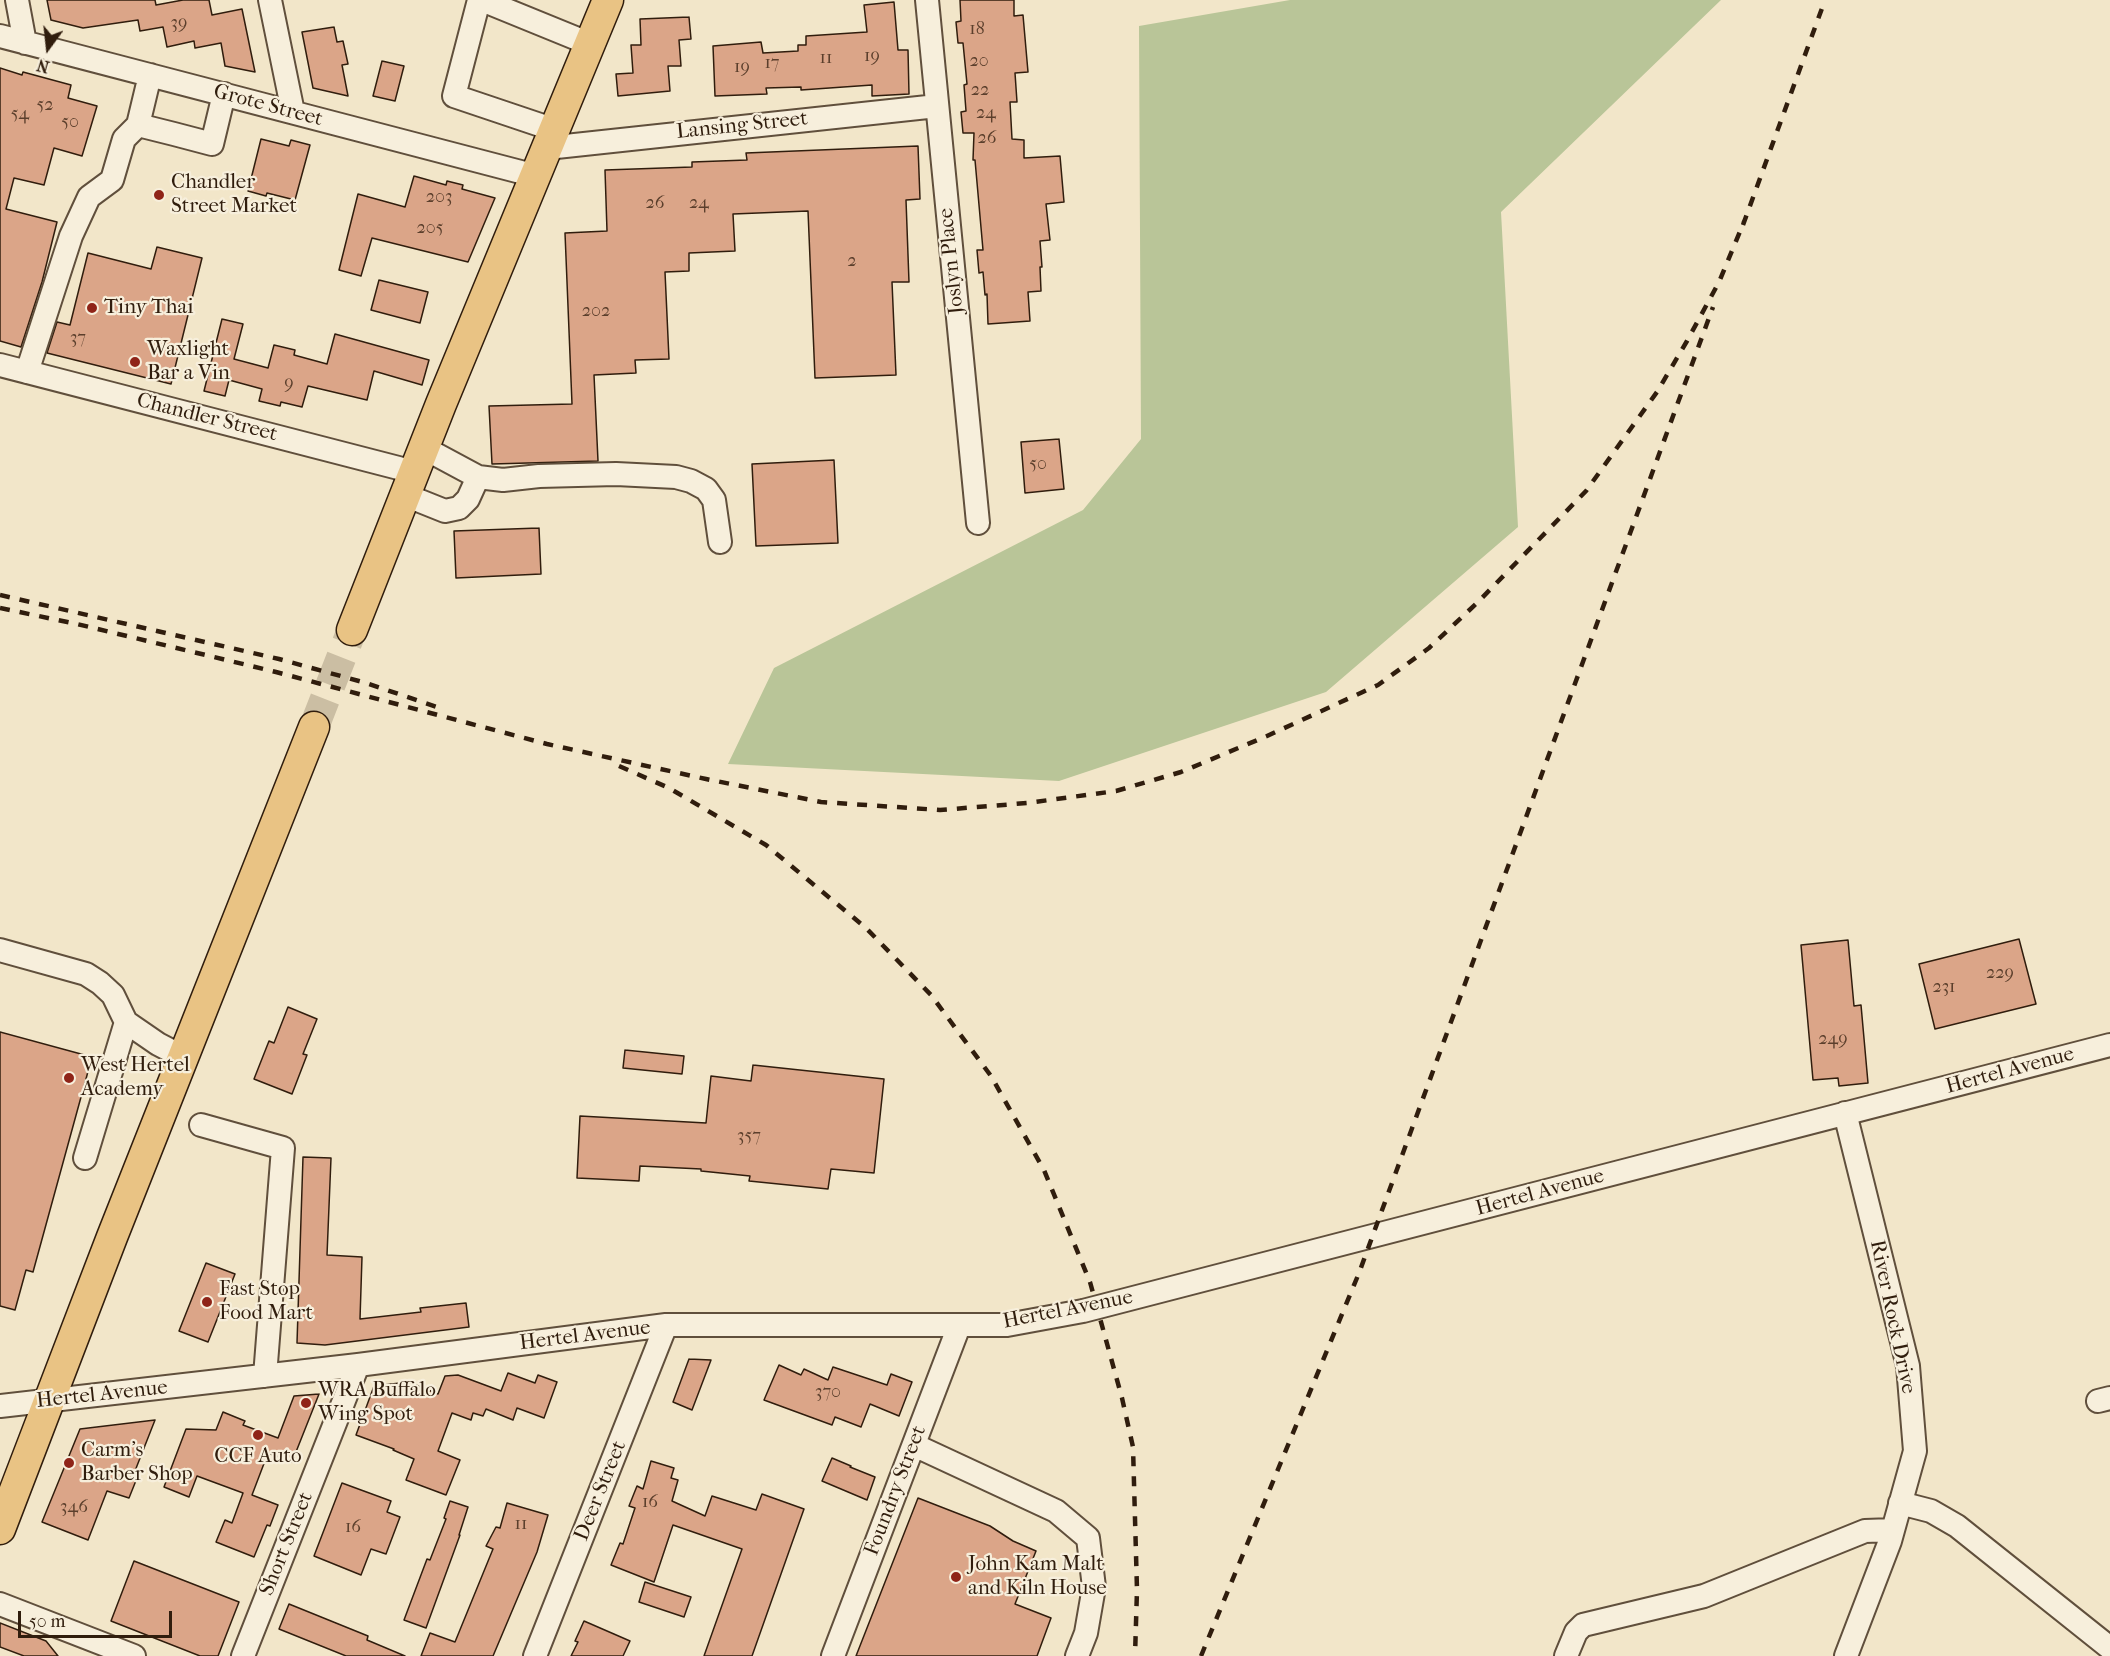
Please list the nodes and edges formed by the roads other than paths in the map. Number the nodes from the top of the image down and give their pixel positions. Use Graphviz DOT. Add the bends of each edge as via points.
graph roads {
  1 [pos="16,0"];
  2 [pos="270,0"];
  3 [pos="480,0"];
  4 [pos="608,0"];
  5 [pos="927,0"];
  6 [pos="0,36"];
  7 [pos="25,43"];
  8 [pos="590,44"];
  9 [pos="150,75"];
  10 [pos="224,94"];
  11 [pos="937,106"];
  12 [pos="293,112"];
  13 [pos="138,124"];
  14 [pos="551,139"];
  15 [pos="536,176"];
  16 [pos="0,365"];
  17 [pos="27,372"];
  18 [pos="414,472"];
  19 [pos="478,477"];
  20 [pos="978,523"];
  21 [pos="720,542"];
  22 [pos="352,630"];
  23 [pos="314,727"];
  24 [pos="0,950"];
  25 [pos="126,1022"];
  26 [pos="2110,1045"];
  27 [pos="183,1057"];
  28 [pos="1845,1113"];
  29 [pos="201,1125"];
  30 [pos="85,1158"];
  31 [pos="666,1325"];
  32 [pos="959,1326"];
  33 [pos="358,1365"];
  34 [pos="265,1376"];
  35 [pos="49,1401"];
  36 [pos="0,1406"];
  37 [pos="914,1445"];
  38 [pos="1900,1503"];
  39 [pos="0,1528"];
  40 [pos="1893,1530"];
  41 [pos="0,1604"];
  42 [pos="2110,1648"];
  43 [pos="134,1656"];
  44 [pos="243,1656"];
  45 [pos="535,1656"];
  46 [pos="833,1656"];
  47 [pos="1077,1656"];
  48 [pos="1566,1656"];
  49 [pos="1846,1656"];
  1 -- 7 [label="street"];
  2 -- 12 [label="street"];
  3 -- 8 [label="street"];
  3 -- 14 [label="street" via="454,96"];
  4 -- 8 [label="main road"];
  5 -- 11 [label="street, Joslyn Place"];
  6 -- 7 [label="street, Grote Street"];
  7 -- 9 [label="street, Grote Street"];
  8 -- 14 [label="main road"];
  9 -- 10 [label="street, Grote Street"];
  9 -- 13 [label="street"];
  10 -- 12 [label="street, Grote Street"];
  10 -- 13 [label="street" via="212,144"];
  11 -- 14 [label="street, Lansing Street"];
  11 -- 20 [label="street, Joslyn Place"];
  12 -- 15 [label="street, Grote Street"];
  13 -- 17 [label="street" via="124,139 112,180 89,197 76,225"];
  14 -- 15 [label="main road"];
  15 -- 18 [label="main road"];
  16 -- 17 [label="street, Chandler Street"];
  17 -- 18 [label="street, Chandler Street"];
  18 -- 19 [label="street"];
  18 -- 19 [label="street" via="445,511 459,508 468,499"];
  18 -- 22 [label="main road"];
  19 -- 21 [label="street" via="503,480 616,474 691,481 706,489 714,500"];
  23 -- 27 [label="main road"];
  24 -- 25 [label="street" via="86,974 113,995"];
  25 -- 27 [label="street"];
  25 -- 30 [label="street"];
  26 -- 28 [label="street, Hertel Avenue"];
  27 -- 35 [label="main road"];
  28 -- 32 [label="street, Hertel Avenue" via="1083,1311 1007,1325"];
  28 -- 38 [label="street, River Rock Drive" via="1908,1366 1915,1451"];
  29 -- 34 [label="street" via="283,1148"];
  31 -- 32 [label="street, Hertel Avenue"];
  31 -- 33 [label="street, Hertel Avenue"];
  31 -- 45 [label="street, Deer Street"];
  32 -- 37 [label="street, Foundry Street"];
  33 -- 34 [label="street, Hertel Avenue"];
  33 -- 44 [label="street, Short Street"];
  34 -- 35 [label="street, Hertel Avenue"];
  35 -- 36 [label="street, Hertel Avenue"];
  35 -- 39 [label="main road"];
  37 -- 46 [label="street, Foundry Street"];
  37 -- 47 [label="street" via="1056,1511 1088,1538 1094,1587 1086,1633"];
  38 -- 40 [label="street, River Rock Drive"];
  38 -- 42 [label="street" via="1931,1510 1957,1526"];
  40 -- 48 [label="street" via="1865,1531 1704,1596 1583,1625"];
  40 -- 49 [label="street, River Rock Drive"];
  41 -- 43 [label="street"];
}
